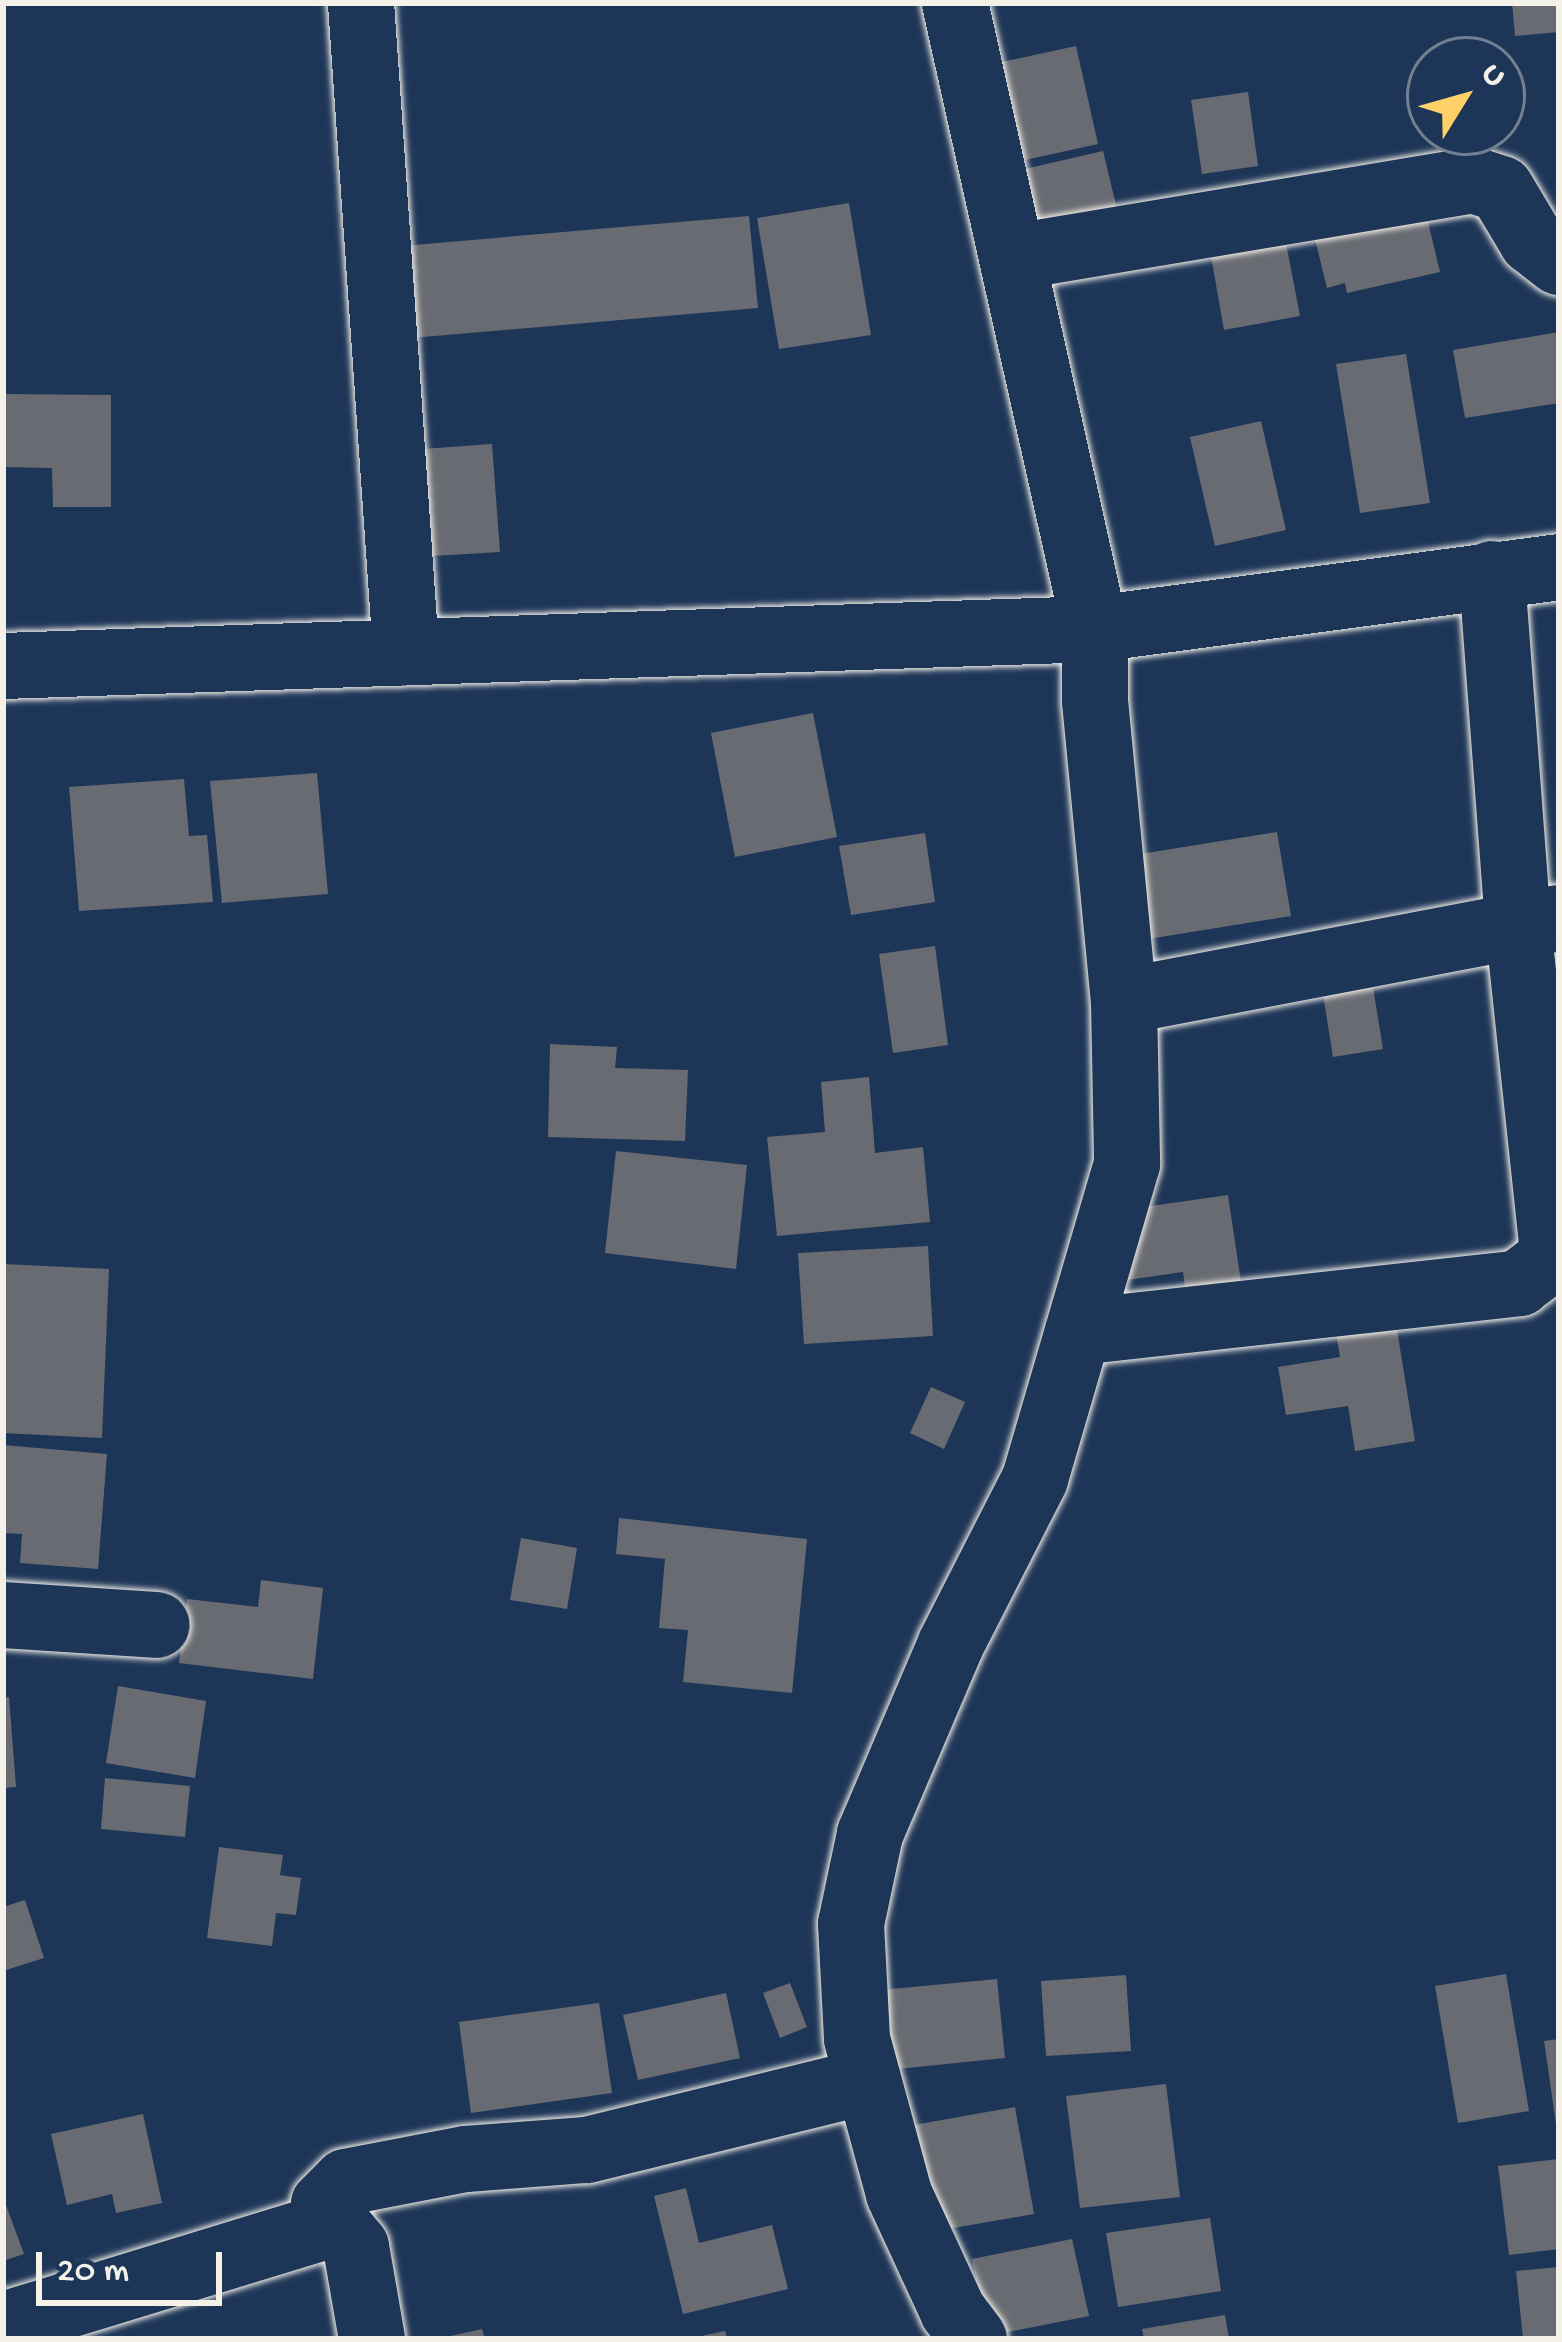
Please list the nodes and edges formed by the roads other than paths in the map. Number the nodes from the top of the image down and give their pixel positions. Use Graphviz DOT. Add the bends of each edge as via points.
graph roads {
  1 [pos="361,3"];
  2 [pos="956,3"];
  3 [pos="1013,257"];
  4 [pos="1559,262"];
  5 [pos="1559,567"];
  6 [pos="1492,574"];
  7 [pos="1053,630"];
  8 [pos="406,652"];
  9 [pos="3,666"];
  10 [pos="1539,921"];
  11 [pos="1124,1001"];
  12 [pos="1078,1332"];
  13 [pos="3,1615"];
  14 [pos="157,1624"];
  15 [pos="868,2081"];
  16 [pos="322,2223"];
  17 [pos="3,2325"];
  18 [pos="372,2339"];
  19 [pos="974,2339"];
  1 -- 8 [label="street"];
  2 -- 3 [label="street"];
  3 -- 4 [label="street" via="1473,180 1502,189 1532,242"];
  3 -- 7 [label="street"];
  5 -- 6 [label="street"];
  6 -- 7 [label="street"];
  6 -- 10 [label="street"];
  7 -- 8 [label="street"];
  7 -- 11 [label="street" via="1095,701"];
  8 -- 9 [label="street"];
  10 -- 11 [label="street"];
  10 -- 12 [label="street" via="1552,1243 1536,1274 1519,1283"];
  11 -- 12 [label="street" via="1127,1164"];
  12 -- 15 [label="street" via="1035,1479 951,1644 870,1834 851,1924 856,2039"];
  13 -- 14 [label="street"];
  15 -- 16 [label="street" via="587,2150 466,2159 346,2182 324,2204"];
  15 -- 19 [label="street" via="898,2194"];
  16 -- 17 [label="street"];
  16 -- 18 [label="street" via="335,2223 356,2247"];
}
